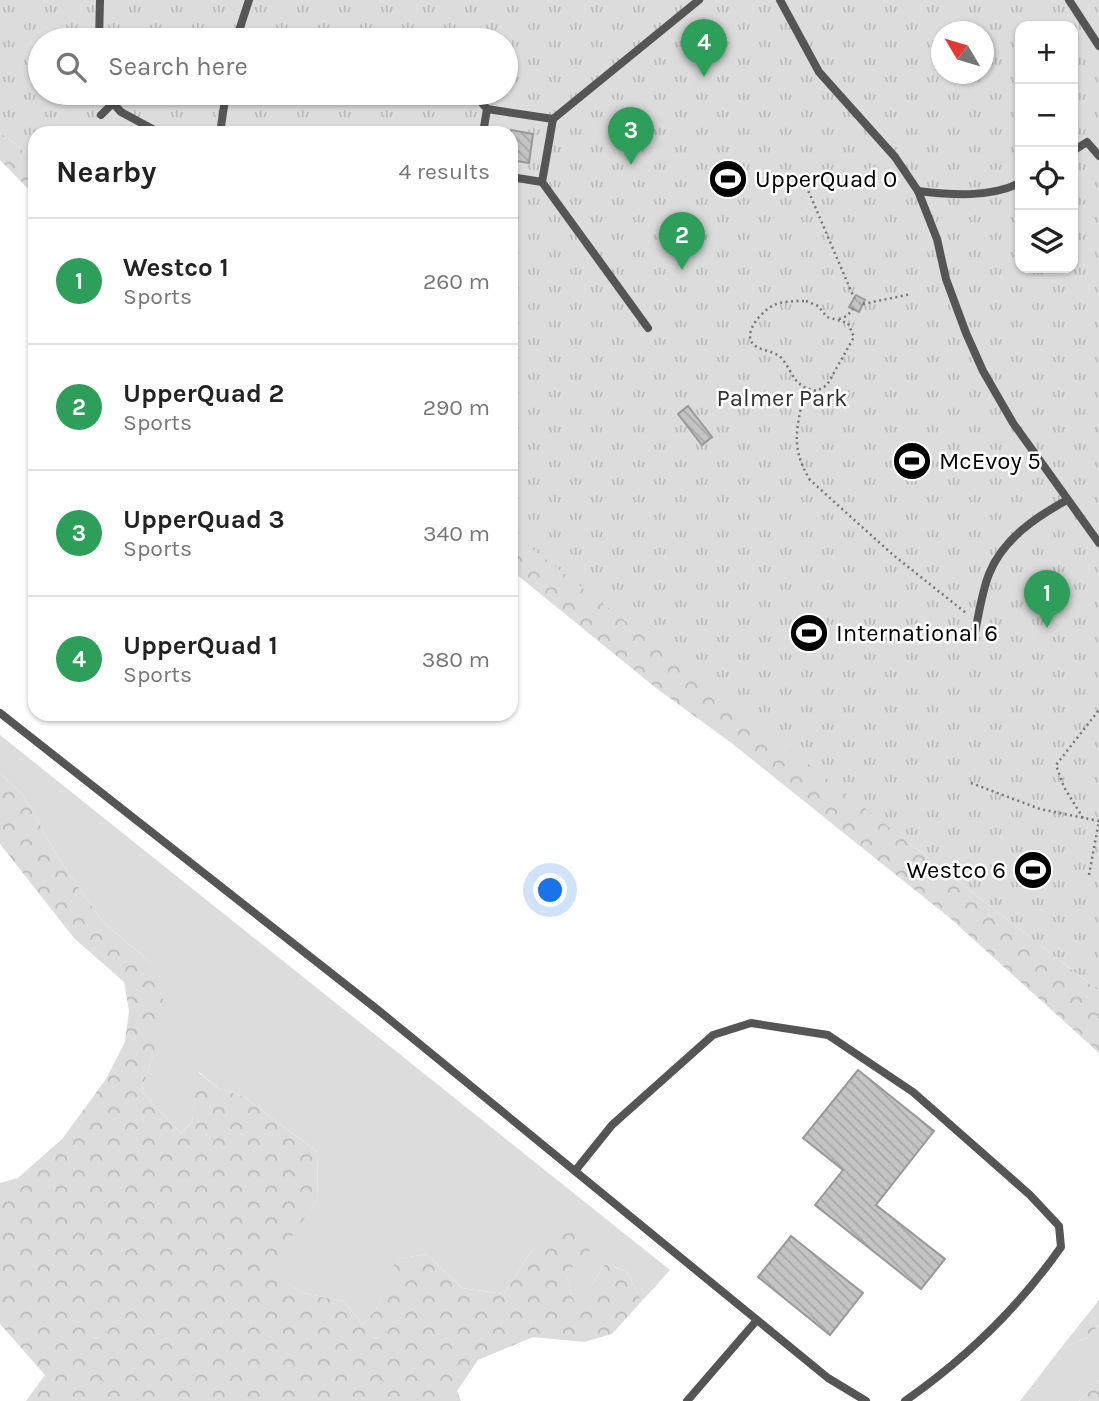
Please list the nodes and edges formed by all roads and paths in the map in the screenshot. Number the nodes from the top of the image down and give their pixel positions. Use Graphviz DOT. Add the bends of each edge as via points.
graph roads {
  1 [pos="100,0"];
  2 [pos="249,0"];
  3 [pos="699,0"];
  4 [pos="780,0"];
  5 [pos="1069,0"];
  6 [pos="99,28"];
  7 [pos="240,28"];
  8 [pos="1099,46"];
  9 [pos="111,105"];
  10 [pos="115,105"];
  11 [pos="224,105"];
  12 [pos="484,105"];
  13 [pos="487,109"];
  14 [pos="101,115"];
  15 [pos="553,119"];
  16 [pos="147,126"];
  17 [pos="221,126"];
  18 [pos="484,126"];
  19 [pos="1078,148"];
  20 [pos="1099,156"];
  21 [pos="802,176"];
  22 [pos="518,178"];
  23 [pos="542,182"];
  24 [pos="1015,185"];
  25 [pos="918,191"];
  26 [pos="911,294"];
  27 [pos="854,298"];
  28 [pos="863,304"];
  29 [pos="853,309"];
  30 [pos="847,316"];
  31 [pos="839,319"];
  32 [pos="848,323"];
  33 [pos="648,328"];
  34 [pos="804,388"];
  35 [pos="1066,500"];
  36 [pos="1099,543"];
  37 [pos="977,621"];
  38 [pos="975,632"];
  39 [pos="1099,710"];
  40 [pos="0,713"];
  41 [pos="971,783"];
  42 [pos="1085,819"];
  43 [pos="1099,821"];
  44 [pos="1089,875"];
  45 [pos="575,1171"];
  46 [pos="757,1320"];
  47 [pos="687,1401"];
  48 [pos="866,1401"];
  49 [pos="905,1401"];
  1 -- 6 [label="lane"];
  2 -- 7 [label="lane"];
  3 -- 15 [label="lane"];
  4 -- 25 [label="lane" via="820,72"];
  5 -- 8 [label="lane"];
  9 -- 14 [label="lane"];
  10 -- 16 [label="lane"];
  11 -- 17 [label="lane"];
  12 -- 13 [label="lane"];
  13 -- 15 [label="lane"];
  13 -- 18 [label="lane"];
  15 -- 23 [label="lane"];
  19 -- 20 [label="lane" via="1087,142"];
  21 -- 27 [label="path"];
  22 -- 23 [label="lane"];
  23 -- 33 [label="lane"];
  24 -- 25 [label="lane" via="947,195"];
  25 -- 35 [label="lane" via="965,333 983,371"];
  26 -- 28 [label="path"];
  29 -- 30 [label="path"];
  30 -- 31 [label="path"];
  30 -- 32 [label="path"];
  31 -- 32 [label="path"];
  31 -- 34 [label="path" via="798,301 771,306 755,323 751,333 755,346 777,354"];
  32 -- 34 [label="path" via="853,337 827,385 817,391"];
  34 -- 37 [label="path" via="795,444 810,480 892,554"];
  35 -- 36 [label="lane"];
  35 -- 37 [label="lane" via="1011,540 989,572"];
  37 -- 38 [label="lane"];
  39 -- 42 [label="path" via="1056,765"];
  40 -- 45 [label="lane"];
  41 -- 42 [label="path" via="1040,809"];
  42 -- 43 [label="path"];
  43 -- 44 [label="path"];
  45 -- 46 [label="lane"];
  45 -- 49 [label="lane" via="612,1125 713,1035 751,1023 828,1035 913,1092 1030,1195 1059,1226 1061,1247 981,1340"];
  46 -- 47 [label="lane"];
  46 -- 48 [label="lane" via="828,1378"];
}
